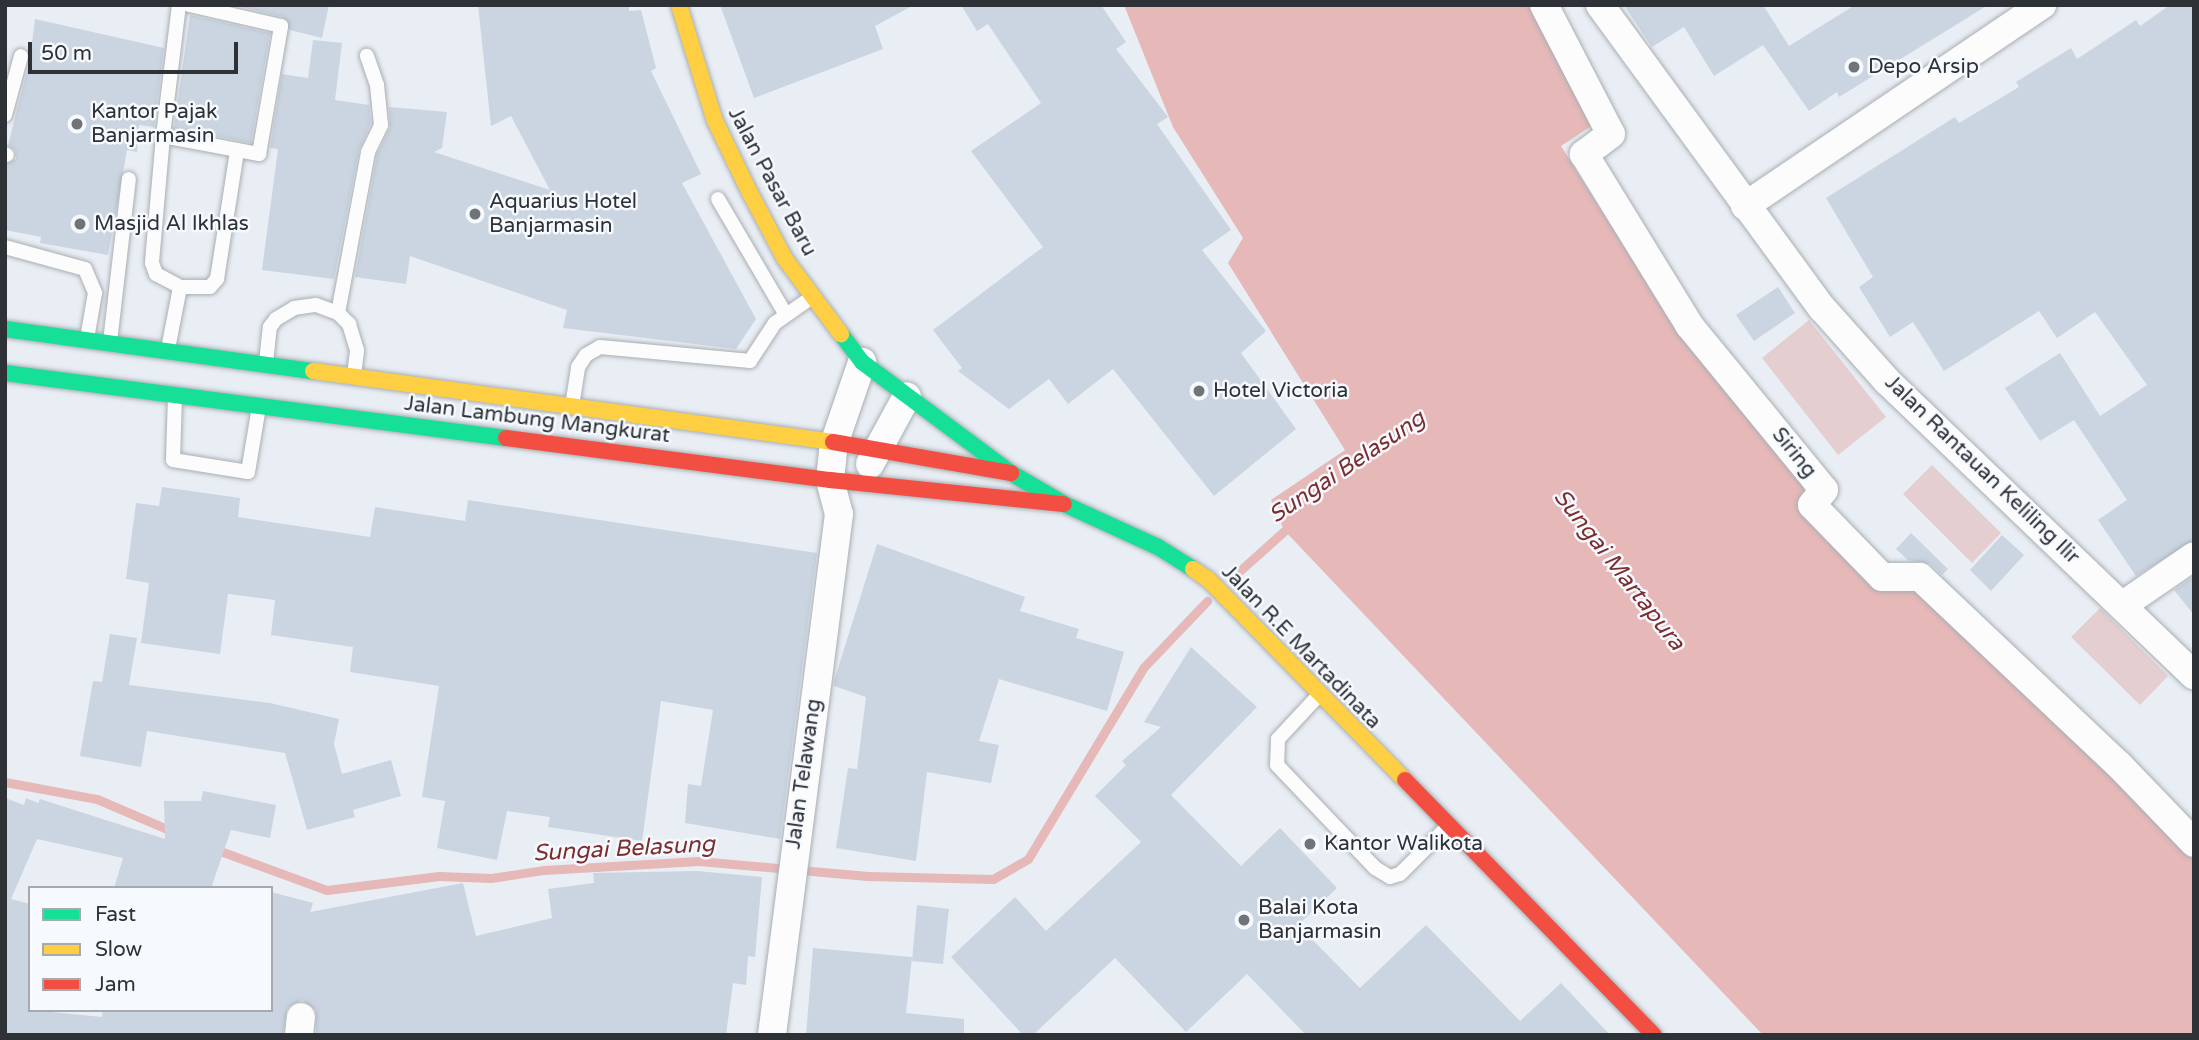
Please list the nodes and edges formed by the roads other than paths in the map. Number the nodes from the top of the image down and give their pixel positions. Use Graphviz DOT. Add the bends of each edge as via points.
graph roads {
  1 [pos="179,5"];
  2 [pos="189,5"];
  3 [pos="679,5"];
  4 [pos="1544,5"];
  5 [pos="1600,5"];
  6 [pos="2042,5"];
  7 [pos="367,56"];
  8 [pos="24,57"];
  9 [pos="5,115"];
  10 [pos="163,136"];
  11 [pos="237,151"];
  12 [pos="128,178"];
  13 [pos="718,199"];
  14 [pos="1745,206"];
  15 [pos="5,247"];
  16 [pos="180,287"];
  17 [pos="813,296"];
  18 [pos="338,313"];
  19 [pos="786,315"];
  20 [pos="5,329"];
  21 [pos="87,340"];
  22 [pos="110,344"];
  23 [pos="167,351"];
  24 [pos="862,362"];
  25 [pos="5,373"];
  26 [pos="354,377"];
  27 [pos="262,385"];
  28 [pos="175,396"];
  29 [pos="907,396"];
  30 [pos="572,407"];
  31 [pos="834,444"];
  32 [pos="878,448"];
  33 [pos="1011,473"];
  34 [pos="830,480"];
  35 [pos="860,483"];
  36 [pos="1064,504"];
  37 [pos="839,514"];
  38 [pos="2194,556"];
  39 [pos="2123,605"];
  40 [pos="2194,675"];
  41 [pos="1318,696"];
  42 [pos="1448,826"];
  43 [pos="2194,842"];
  44 [pos="772,1035"];
  45 [pos="1654,1035"];
  1 -- 10 [label="lane"];
  2 -- 11 [label="lane" via="281,26 259,154"];
  3 -- 17 [label="main road, Jalan Pasar Baru" via="715,121 785,259"];
  4 -- 43 [label="street, Siring" via="1611,134 1584,154 1689,325 1824,490 1812,505 1882,577 1920,577"];
  5 -- 14 [label="street, Jalan Rantauan Keliling Ilir"];
  6 -- 14 [label="street"];
  7 -- 18 [label="lane" via="377,85 381,125 368,152"];
  8 -- 9 [label="lane, bridge"];
  10 -- 11 [label="lane"];
  10 -- 16 [label="lane" via="152,263 156,274"];
  11 -- 16 [label="lane" via="217,279 210,287"];
  12 -- 22 [label="lane"];
  13 -- 19 [label="lane"];
  14 -- 39 [label="street, Jalan Rantauan Keliling Ilir" via="1822,308 1926,423"];
  15 -- 21 [label="lane" via="85,269 95,293"];
  16 -- 23 [label="lane"];
  17 -- 19 [label="lane"];
  17 -- 24 [label="main road, Jalan Pasar Baru"];
  18 -- 26 [label="lane" via="356,338"];
  18 -- 27 [label="lane" via="316,305 283,313 270,327"];
  19 -- 30 [label="lane" via="775,323 750,361 739,364 600,347 578,367"];
  20 -- 21 [label="main road, Jalan Lambung Mangkurat"];
  21 -- 22 [label="main road, Jalan Lambung Mangkurat"];
  22 -- 23 [label="main road, Jalan Lambung Mangkurat"];
  23 -- 27 [label="main road, Jalan Lambung Mangkurat"];
  24 -- 29 [label="main road, Jalan R.E Martadinata"];
  24 -- 31 [label="street"];
  25 -- 28 [label="main road, Jalan Lambung Mangkurat"];
  26 -- 27 [label="main road, Jalan Lambung Mangkurat"];
  26 -- 30 [label="main road, Jalan Lambung Mangkurat"];
  27 -- 28 [label="main road, Jalan Lambung Mangkurat"];
  27 -- 28 [label="lane" via="248,472 173,460"];
  27 -- 34 [label="main road, Jalan Lambung Mangkurat"];
  29 -- 32 [label="street, Jalan Telawang"];
  29 -- 33 [label="main road, Jalan R.E Martadinata"];
  30 -- 31 [label="main road, Jalan Lambung Mangkurat"];
  31 -- 32 [label="main road, Jalan Lambung Mangkurat"];
  31 -- 34 [label="street"];
  32 -- 33 [label="main road, Jalan Lambung Mangkurat"];
  32 -- 35 [label="street, Jalan Telawang"];
  33 -- 36 [label="main road, Jalan R.E Martadinata"];
  34 -- 35 [label="main road, Jalan Lambung Mangkurat"];
  34 -- 37 [label="street, Jalan Telawang"];
  35 -- 36 [label="main road, Jalan Lambung Mangkurat"];
  35 -- 37 [label="street, Jalan Telawang"];
  36 -- 41 [label="main road, Jalan R.E Martadinata" via="1158,547 1209,580"];
  37 -- 44 [label="street, Jalan Telawang"];
  38 -- 39 [label="street"];
  39 -- 40 [label="street, Jalan Rantauan Keliling Ilir"];
  41 -- 42 [label="main road, Jalan R.E Martadinata"];
  41 -- 42 [label="lane" via="1278,739 1277,765 1375,868 1390,877 1401,874"];
  42 -- 45 [label="main road, Jalan R.E Martadinata"];
}
